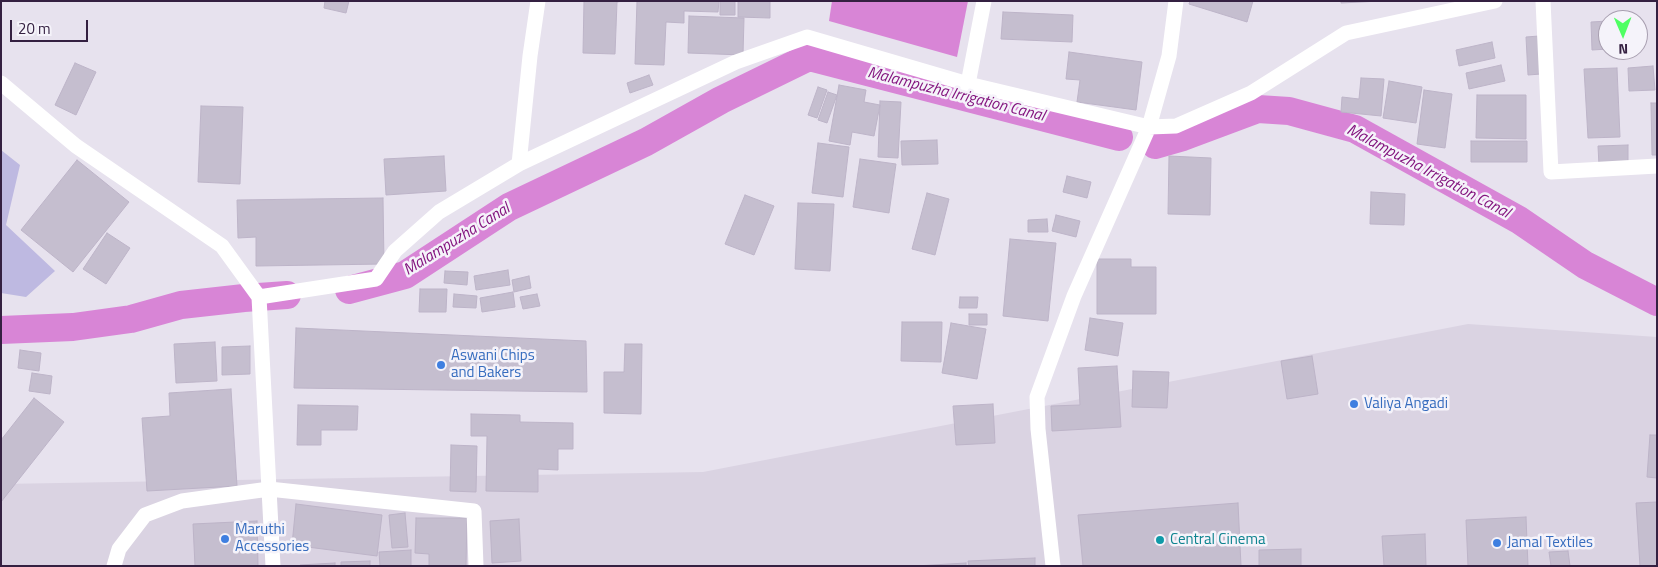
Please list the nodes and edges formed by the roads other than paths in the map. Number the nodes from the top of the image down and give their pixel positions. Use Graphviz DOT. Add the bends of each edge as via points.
graph roads {
  1 [pos="538,1"];
  2 [pos="984,1"];
  3 [pos="1176,1"];
  4 [pos="1495,1"];
  5 [pos="1543,1"];
  6 [pos="1,83"];
  7 [pos="968,84"];
  8 [pos="1149,127"];
  9 [pos="519,164"];
  10 [pos="1657,166"];
  11 [pos="259,297"];
  12 [pos="269,490"];
  13 [pos="114,566"];
  14 [pos="273,566"];
  15 [pos="476,566"];
  16 [pos="1053,566"];
  1 -- 9 [label="street"];
  2 -- 7 [label="street"];
  3 -- 8 [label="street" via="1169,56"];
  4 -- 8 [label="street" via="1346,33 1251,93 1176,126"];
  5 -- 10 [label="street" via="1551,172"];
  6 -- 11 [label="street" via="76,146 222,246"];
  7 -- 8 [label="street"];
  7 -- 9 [label="street" via="807,37 736,62"];
  8 -- 16 [label="street" via="1074,296 1037,397"];
  9 -- 11 [label="street" via="439,212 395,251 376,279"];
  11 -- 12 [label="street"];
  12 -- 13 [label="street" via="182,501 145,515 120,549"];
  12 -- 14 [label="street"];
  12 -- 15 [label="street" via="474,512"];
}
